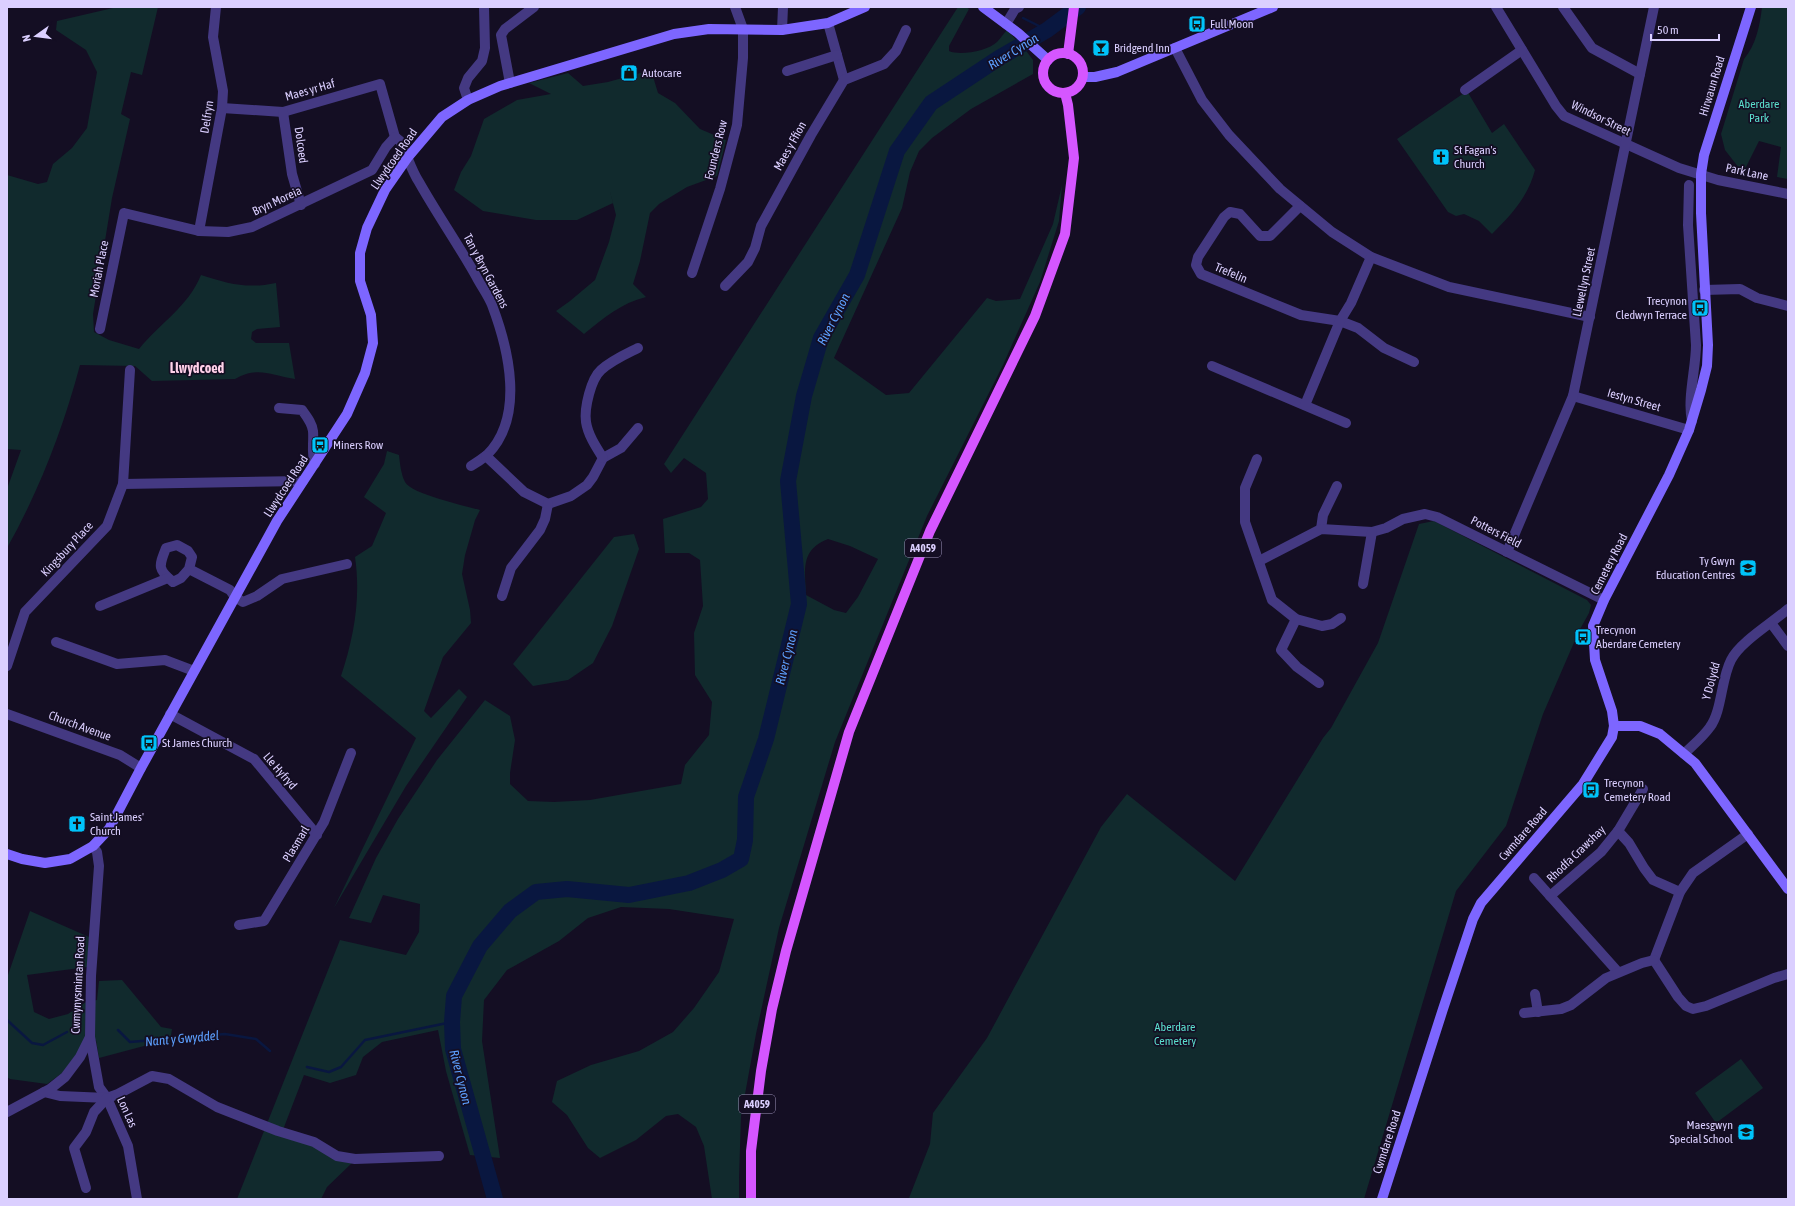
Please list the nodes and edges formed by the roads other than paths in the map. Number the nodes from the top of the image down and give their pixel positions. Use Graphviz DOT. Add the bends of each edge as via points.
graph roads {
  1 [pos="216,7"];
  2 [pos="484,7"];
  3 [pos="534,7"];
  4 [pos="735,7"];
  5 [pos="782,7"];
  6 [pos="865,7"];
  7 [pos="983,7"];
  8 [pos="1019,7"];
  9 [pos="1074,7"];
  10 [pos="1273,7"];
  11 [pos="1496,7"];
  12 [pos="1563,7"];
  13 [pos="1654,7"];
  14 [pos="1751,7"];
  15 [pos="828,23"];
  16 [pos="1006,24"];
  17 [pos="743,29"];
  18 [pos="782,30"];
  19 [pos="906,30"];
  20 [pos="1175,48"];
  21 [pos="1522,50"];
  22 [pos="1068,54"];
  23 [pos="837,55"];
  24 [pos="1048,60"];
  25 [pos="787,71"];
  26 [pos="1640,74"];
  27 [pos="1083,77"];
  28 [pos="844,80"];
  29 [pos="510,83"];
  30 [pos="1465,90"];
  31 [pos="1065,93"];
  32 [pos="468,100"];
  33 [pos="222,108"];
  34 [pos="283,112"];
  35 [pos="395,137"];
  36 [pos="1625,144"];
  37 [pos="408,157"];
  38 [pos="1701,174"];
  39 [pos="1689,185"];
  40 [pos="1788,194"];
  41 [pos="301,205"];
  42 [pos="1300,206"];
  43 [pos="124,213"];
  44 [pos="1700,213"];
  45 [pos="1688,215"];
  46 [pos="199,231"];
  47 [pos="1371,256"];
  48 [pos="692,273"];
  49 [pos="725,286"];
  50 [pos="1704,290"];
  51 [pos="1788,306"];
  52 [pos="1590,317"];
  53 [pos="1340,321"];
  54 [pos="100,329"];
  55 [pos="638,348"];
  56 [pos="1414,362"];
  57 [pos="1212,366"];
  58 [pos="130,370"];
  59 [pos="1573,396"];
  60 [pos="1305,405"];
  61 [pos="279,408"];
  62 [pos="1346,423"];
  63 [pos="1690,425"];
  64 [pos="638,428"];
  65 [pos="486,456"];
  66 [pos="603,458"];
  67 [pos="1257,459"];
  68 [pos="315,464"];
  69 [pos="472,466"];
  70 [pos="302,480"];
  71 [pos="122,484"];
  72 [pos="1337,486"];
  73 [pos="548,504"];
  74 [pos="1321,529"];
  75 [pos="1372,532"];
  76 [pos="1507,552"];
  77 [pos="1259,561"];
  78 [pos="347,564"];
  79 [pos="189,569"];
  80 [pos="168,578"];
  81 [pos="1363,584"];
  82 [pos="502,596"];
  83 [pos="235,597"];
  84 [pos="1604,600"];
  85 [pos="100,606"];
  86 [pos="1788,609"];
  87 [pos="1342,618"];
  88 [pos="1296,619"];
  89 [pos="1771,623"];
  90 [pos="56,642"];
  91 [pos="1788,646"];
  92 [pos="7,666"];
  93 [pos="194,671"];
  94 [pos="1319,683"];
  95 [pos="7,714"];
  96 [pos="170,714"];
  97 [pos="1614,726"];
  98 [pos="351,753"];
  99 [pos="1684,754"];
  100 [pos="141,768"];
  101 [pos="1643,789"];
  102 [pos="1618,831"];
  103 [pos="1748,834"];
  104 [pos="317,835"];
  105 [pos="93,846"];
  106 [pos="7,854"];
  107 [pos="1534,878"];
  108 [pos="1788,889"];
  109 [pos="1680,892"];
  110 [pos="1550,896"];
  111 [pos="239,926"];
  112 [pos="1654,960"];
  113 [pos="1618,972"];
  114 [pos="1788,974"];
  115 [pos="1535,994"];
  116 [pos="1538,1012"];
  117 [pos="1524,1013"];
  118 [pos="90,1037"];
  119 [pos="44,1092"];
  120 [pos="107,1098"];
  121 [pos="7,1112"];
  122 [pos="439,1156"];
  123 [pos="86,1188"];
  124 [pos="137,1199"];
  125 [pos="751,1199"];
  126 [pos="1382,1199"];
  1 -- 33 [label="street, Delfryn" via="213,36 224,91"];
  2 -- 32 [label="street" via="485,48 482,61 468,78 464,88"];
  3 -- 29 [label="street" via="501,35"];
  4 -- 17 [label="street, Founders Row"];
  5 -- 18 [label="street"];
  6 -- 15 [label="main road, Llwydcoed Road"];
  7 -- 16 [label="main road"];
  8 -- 16 [label="street"];
  9 -- 22 [label="main road"];
  10 -- 20 [label="main road"];
  11 -- 21 [label="street, Windsor Street"];
  12 -- 26 [label="street" via="1592,48"];
  13 -- 26 [label="street, Llewellyn Street"];
  14 -- 38 [label="main road, Hirwaun Road" via="1704,155"];
  15 -- 18 [label="main road, Llwydcoed Road"];
  15 -- 23 [label="street"];
  16 -- 24 [label="main road"];
  17 -- 18 [label="main road, Llwydcoed Road"];
  17 -- 29 [label="main road, Llwydcoed Road" via="709,29 674,34"];
  17 -- 48 [label="street, Founders Row" via="737,126 720,189"];
  19 -- 28 [label="street" via="896,51 884,64"];
  20 -- 27 [label="main road" via="1117,72"];
  20 -- 42 [label="street" via="1202,100 1229,135 1280,189"];
  21 -- 30 [label="street"];
  21 -- 36 [label="street, Windsor Street" via="1564,116"];
  22 -- 24 [label="main road" via="1057,54"];
  22 -- 27 [label="main road" via="1078,60"];
  23 -- 25 [label="street"];
  23 -- 28 [label="street"];
  24 -- 31 [label="main road" via="1044,80 1052,90"];
  26 -- 36 [label="street, Llewellyn Street"];
  27 -- 31 [label="main road" via="1077,88"];
  28 -- 49 [label="street, Maes y Ffion" via="810,135 760,226 748,262"];
  29 -- 32 [label="main road, Llwydcoed Road"];
  31 -- 125 [label="main road, A4059" via="1074,158 1065,234 1035,316 930,531 849,732 786,951 772,1009 751,1151"];
  32 -- 37 [label="main road, Llwydcoed Road" via="442,117"];
  33 -- 34 [label="street, Maes yr Haf"];
  33 -- 46 [label="street, Delfryn"];
  34 -- 35 [label="street, Maes yr Haf" via="380,84"];
  34 -- 41 [label="street, Dolcoed" via="292,174"];
  35 -- 37 [label="street" via="400,141"];
  35 -- 41 [label="street, Bryn Moreia" via="386,146 372,170"];
  36 -- 38 [label="street, Windsor Street" via="1679,168"];
  36 -- 52 [label="street, Llewellyn Street"];
  37 -- 65 [label="street, Tan y Bryn Gardens" via="417,180 491,304 505,345 511,375 506,421"];
  37 -- 68 [label="main road, Llwydcoed Road" via="385,190 367,228 360,253 360,281 371,315 373,344 365,373 347,414"];
  38 -- 40 [label="street, Park Lane" via="1718,180"];
  38 -- 44 [label="main road, Cemetery Road"];
  39 -- 45 [label="street, Cemetery Road"];
  41 -- 46 [label="street, Bryn Moreia" via="252,227 228,232"];
  42 -- 47 [label="street" via="1332,232"];
  42 -- 53 [label="street, Trefelin" via="1270,236 1260,236 1240,214 1230,212 1198,257 1196,266 1201,274 1301,315"];
  43 -- 46 [label="street, Bryn Moreia"];
  43 -- 54 [label="street, Moriah Place"];
  44 -- 45 [label="street"];
  44 -- 50 [label="main road, Cemetery Road"];
  45 -- 63 [label="street, Cemetery Road" via="1696,345"];
  47 -- 52 [label="street" via="1449,286"];
  47 -- 53 [label="street" via="1352,303"];
  50 -- 51 [label="street" via="1740,289 1757,298"];
  50 -- 63 [label="main road, Cemetery Road" via="1707,366"];
  52 -- 59 [label="street, Llewellyn Street"];
  53 -- 56 [label="street, Trefelin" via="1358,328 1384,348"];
  53 -- 60 [label="street"];
  55 -- 66 [label="street" via="600,370 592,382 586,422"];
  57 -- 60 [label="street"];
  58 -- 71 [label="street, Kingsbury Place"];
  59 -- 63 [label="street, Iestyn Street"];
  59 -- 76 [label="street, Llewellyn Street"];
  60 -- 62 [label="street"];
  61 -- 68 [label="street" via="302,410 310,421 313,431 312,456"];
  63 -- 84 [label="main road, Cemetery Road" via="1669,475"];
  64 -- 66 [label="street" via="621,448"];
  65 -- 69 [label="street, Tan y Bryn Gardens"];
  65 -- 73 [label="street" via="524,492"];
  66 -- 73 [label="street" via="593,477 579,492"];
  67 -- 77 [label="street" via="1245,488 1244,522"];
  68 -- 70 [label="main road, Llwydcoed Road"];
  70 -- 71 [label="street"];
  70 -- 83 [label="main road, Llwydcoed Road"];
  71 -- 92 [label="street, Kingsbury Place" via="107,526 25,612"];
  72 -- 74 [label="street" via="1323,515"];
  73 -- 82 [label="street" via="540,530 511,568"];
  74 -- 75 [label="street, Potters Field"];
  74 -- 77 [label="street"];
  75 -- 76 [label="street, Potters Field" via="1403,519 1425,514 1437,517"];
  75 -- 81 [label="street"];
  76 -- 84 [label="street, Potters Field"];
  77 -- 88 [label="street" via="1272,600"];
  78 -- 83 [label="street" via="282,579 257,596 242,602"];
  79 -- 80 [label="street" via="173,582"];
  79 -- 80 [label="street" via="192,557 188,551 177,545 166,548 161,563 163,574"];
  79 -- 83 [label="street" via="230,590"];
  80 -- 85 [label="street"];
  83 -- 93 [label="main road, Llwydcoed Road"];
  84 -- 97 [label="main road, Cemetery Road" via="1593,626 1593,645"];
  86 -- 89 [label="street, Y Dolydd"];
  87 -- 88 [label="street" via="1322,626"];
  88 -- 94 [label="street" via="1281,650 1297,667"];
  89 -- 91 [label="street"];
  89 -- 99 [label="street, Y Dolydd" via="1738,649 1723,682 1711,727"];
  90 -- 93 [label="street" via="117,664 165,660"];
  93 -- 96 [label="main road, Llwydcoed Road"];
  95 -- 100 [label="street, Church Avenue" via="120,755"];
  96 -- 100 [label="main road, Llwydcoed Road"];
  96 -- 104 [label="street, Lle Hyfryd" via="254,759"];
  97 -- 99 [label="main road" via="1640,726 1660,734"];
  97 -- 126 [label="main road, Cwmdare Road" via="1606,750 1583,784 1481,903 1473,919"];
  98 -- 104 [label="street, Plasmarl"];
  99 -- 103 [label="main road" via="1695,763"];
  100 -- 105 [label="main road, Llwydcoed Road" via="110,829"];
  101 -- 102 [label="street, Rhodfa Crawshay"];
  102 -- 109 [label="street" via="1653,880"];
  102 -- 110 [label="street, Rhodfa Crawshay" via="1601,852"];
  103 -- 108 [label="main road"];
  103 -- 109 [label="street" via="1693,873"];
  104 -- 111 [label="street, Plasmarl" via="264,921"];
  105 -- 106 [label="main road, Llwydcoed Road" via="70,859 45,863"];
  105 -- 118 [label="street, Cwmynysmintan Road" via="97,852 99,866 91,976"];
  107 -- 110 [label="street, Rhodfa Crawshay"];
  109 -- 112 [label="street"];
  110 -- 113 [label="street, Rhodfa Crawshay"];
  112 -- 113 [label="street"];
  112 -- 114 [label="street" via="1678,997 1686,1006 1693,1008 1706,1006"];
  113 -- 116 [label="street" via="1606,978 1571,1006"];
  115 -- 116 [label="street"];
  116 -- 117 [label="street"];
  118 -- 119 [label="street, Cwmynysmintan Road" via="80,1057 65,1077"];
  118 -- 120 [label="street, Lon Las" via="99,1087"];
  119 -- 120 [label="street" via="60,1096"];
  119 -- 121 [label="street, Cwmynysmintan Road"];
  120 -- 122 [label="street" via="152,1076 169,1079 216,1107 278,1132 314,1142 337,1156 355,1159"];
  120 -- 123 [label="street" via="94,1112 86,1132 74,1148"];
  120 -- 124 [label="street, Lon Las" via="128,1146"];
}
